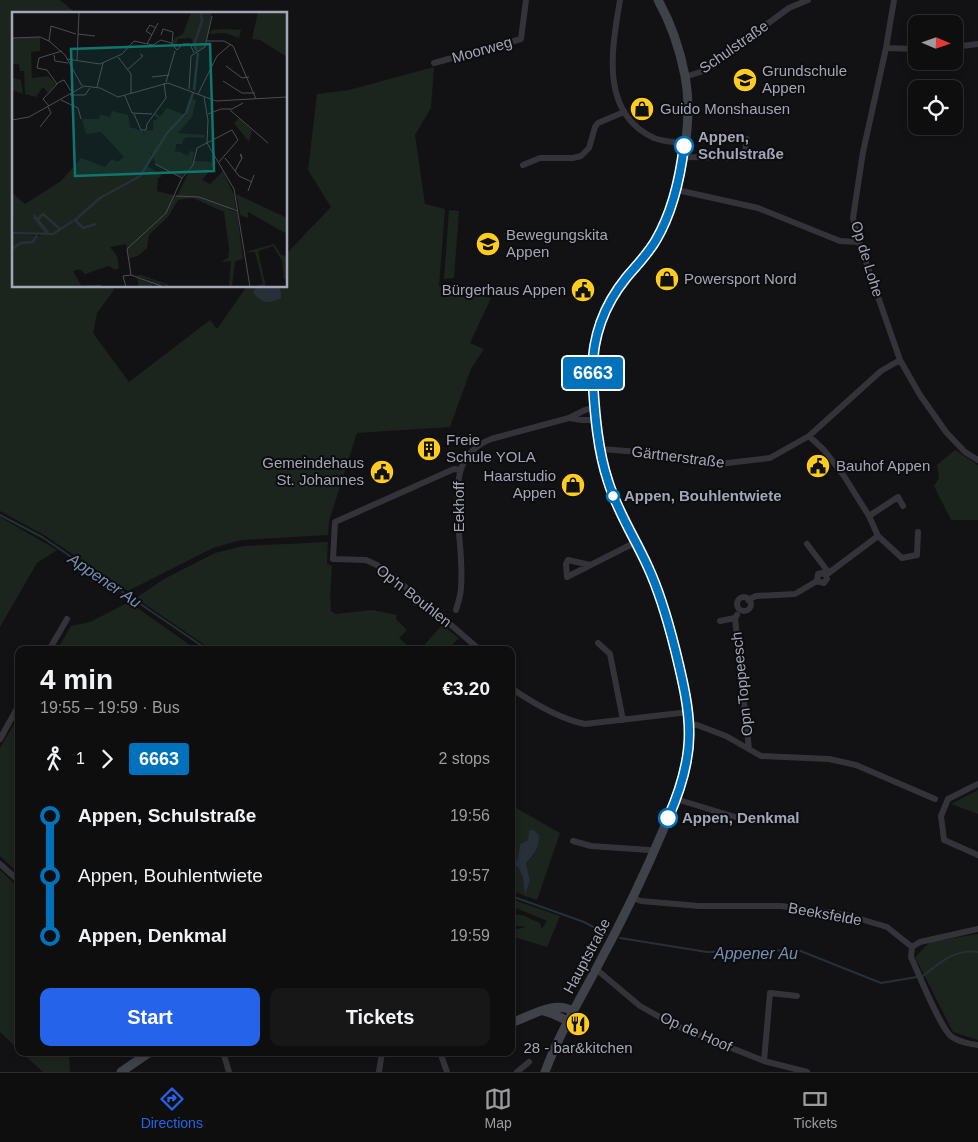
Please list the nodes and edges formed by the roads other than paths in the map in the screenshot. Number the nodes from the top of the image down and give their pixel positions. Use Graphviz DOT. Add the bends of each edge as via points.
graph roads {
  1 [pos="526,0"];
  2 [pos="620,0"];
  3 [pos="658,0"];
  4 [pos="808,0"];
  5 [pos="894,0"];
  6 [pos="978,44"];
  7 [pos="963,46"];
  8 [pos="886,48"];
  9 [pos="908,49"];
  10 [pos="434,63"];
  11 [pos="685,77"];
  12 [pos="624,112"];
  13 [pos="747,139"];
  14 [pos="684,144"];
  15 [pos="683,157"];
  16 [pos="523,165"];
  17 [pos="677,190"];
  18 [pos="859,242"];
  19 [pos="900,360"];
  20 [pos="595,407"];
  21 [pos="569,418"];
  22 [pos="597,420"];
  23 [pos="809,436"];
  24 [pos="601,449"];
  25 [pos="978,460"];
  26 [pos="460,470"];
  27 [pos="903,506"];
  28 [pos="869,516"];
  29 [pos="918,532"];
  30 [pos="878,536"];
  31 [pos="636,542"];
  32 [pos="807,544"];
  33 [pos="590,566"];
  34 [pos="827,574"];
  35 [pos="456,610"];
  36 [pos="735,618"];
  37 [pos="67,619"];
  38 [pos="720,621"];
  39 [pos="598,643"];
  40 [pos="51,646"];
  41 [pos="475,646"];
  42 [pos="515,690"];
  43 [pos="15,712"];
  44 [pos="689,712"];
  45 [pos="622,720"];
  46 [pos="690,724"];
  47 [pos="0,739"];
  48 [pos="749,749"];
  49 [pos="978,784"];
  50 [pos="676,799"];
  51 [pos="935,799"];
  52 [pos="736,817"];
  53 [pos="573,841"];
  54 [pos="654,852"];
  55 [pos="978,855"];
  56 [pos="0,864"];
  57 [pos="15,877"];
  58 [pos="633,898"];
  59 [pos="978,929"];
  60 [pos="912,947"];
  61 [pos="596,969"];
  62 [pos="798,996"];
  63 [pos="542,1010"];
  64 [pos="573,1011"];
  65 [pos="515,1021"];
  66 [pos="568,1021"];
  67 [pos="978,1045"];
  68 [pos="144,1056"];
  69 [pos="224,1056"];
  70 [pos="381,1056"];
  71 [pos="441,1056"];
  72 [pos="764,1061"];
  73 [pos="529,1062"];
  74 [pos="121,1072"];
  75 [pos="229,1072"];
  76 [pos="379,1072"];
  77 [pos="447,1072"];
  78 [pos="516,1072"];
  79 [pos="545,1072"];
  80 [pos="807,1072"];
  1 -- 10 [label="street, Moorweg" via="521,39"];
  2 -- 12 [label="street" via="612,66 616,92"];
  3 -- 11 [label="main road, Hauptstraße" via="671,27"];
  4 -- 11 [label="street, Schulstraße" via="789,8 703,71"];
  5 -- 8 [label="street, Op de Lohe"];
  6 -- 7 [label="street"];
  8 -- 9 [label="street"];
  8 -- 18 [label="street, Op de Lohe" via="863,152 853,218"];
  11 -- 14 [label="main road, Hauptstraße" via="688,111"];
  12 -- 14 [label="street" via="654,138"];
  12 -- 16 [label="street" via="598,123 589,148 581,156 540,158"];
  13 -- 15 [label="street" via="744,158"];
  14 -- 15 [label="main road, Hauptstraße"];
  15 -- 17 [label="main road, Hauptstraße"];
  17 -- 18 [label="street" via="758,208 840,241"];
  17 -- 20 [label="main road, Hauptstraße" via="656,241 610,301 600,323 593,368"];
  18 -- 19 [label="street, Op de Lohe"];
  19 -- 23 [label="street, Gärtnerstraße" via="881,371"];
  19 -- 25 [label="street, Op de Lohe" via="946,432 965,452"];
  20 -- 21 [label="street, Eekhoff"];
  20 -- 22 [label="main road, Hauptstraße"];
  21 -- 22 [label="street, Eekhoff"];
  21 -- 26 [label="street, Eekhoff" via="485,442 467,457"];
  22 -- 24 [label="main road, Hauptstraße"];
  23 -- 24 [label="street, Gärtnerstraße" via="770,458 732,463"];
  23 -- 28 [label="street" via="844,476"];
  24 -- 31 [label="main road, Hauptstraße" via="613,495"];
  26 -- 35 [label="street, Eekhoff" via="457,487 462,588"];
  26 -- 41 [label="street, Op'n Bouhlen" via="454,469 335,522 333,558 366,560 377,565"];
  27 -- 28 [label="street" via="898,497"];
  28 -- 30 [label="street"];
  29 -- 30 [label="street" via="917,555 902,558"];
  30 -- 34 [label="street"];
  31 -- 33 [label="street"];
  31 -- 44 [label="main road, Hauptstraße" via="662,604"];
  32 -- 34 [label="street"];
  34 -- 36 [label="street" via="824,583 817,581 796,594 739,599 737,606 740,610"];
  36 -- 38 [label="street"];
  36 -- 48 [label="street, Opn Toppeesch"];
  37 -- 40 [label="street"];
  39 -- 45 [label="street" via="610,654"];
  42 -- 45 [label="street" via="573,722"];
  43 -- 47 [label="street"];
  44 -- 45 [label="street"];
  44 -- 46 [label="main road, Hauptstraße"];
  46 -- 48 [label="street, Opn Toppeesch" via="726,736"];
  46 -- 50 [label="main road, Hauptstraße" via="687,764"];
  48 -- 51 [label="street, Opn Toppeesch" via="761,756 829,759 856,765"];
  49 -- 55 [label="street" via="948,799 941,816 944,840"];
  50 -- 52 [label="street"];
  50 -- 54 [label="main road, Hauptstraße"];
  53 -- 54 [label="street" via="591,846"];
  54 -- 58 [label="main road, Hauptstraße"];
  56 -- 57 [label="street"];
  58 -- 60 [label="street, Beeksfelde" via="699,906 781,906 847,915 887,927"];
  58 -- 61 [label="main road, Hauptstraße"];
  59 -- 60 [label="street" via="920,942"];
  60 -- 67 [label="street" via="910,957 950,1036"];
  61 -- 64 [label="main road, Hauptstraße"];
  61 -- 72 [label="street, Op de Hoof" via="640,1006 674,1025"];
  62 -- 72 [label="street" via="770,993"];
  63 -- 64 [label="main road" via="565,1007"];
  63 -- 65 [label="main road"];
  63 -- 66 [label="main road"];
  64 -- 66 [label="main road, Hauptstraße"];
  66 -- 79 [label="main road, Hauptstraße"];
  68 -- 74 [label="main road"];
  69 -- 75 [label="street"];
  70 -- 76 [label="street"];
  71 -- 77 [label="street"];
  72 -- 80 [label="street, Op de Hoof"];
  73 -- 78 [label="street"];
}
